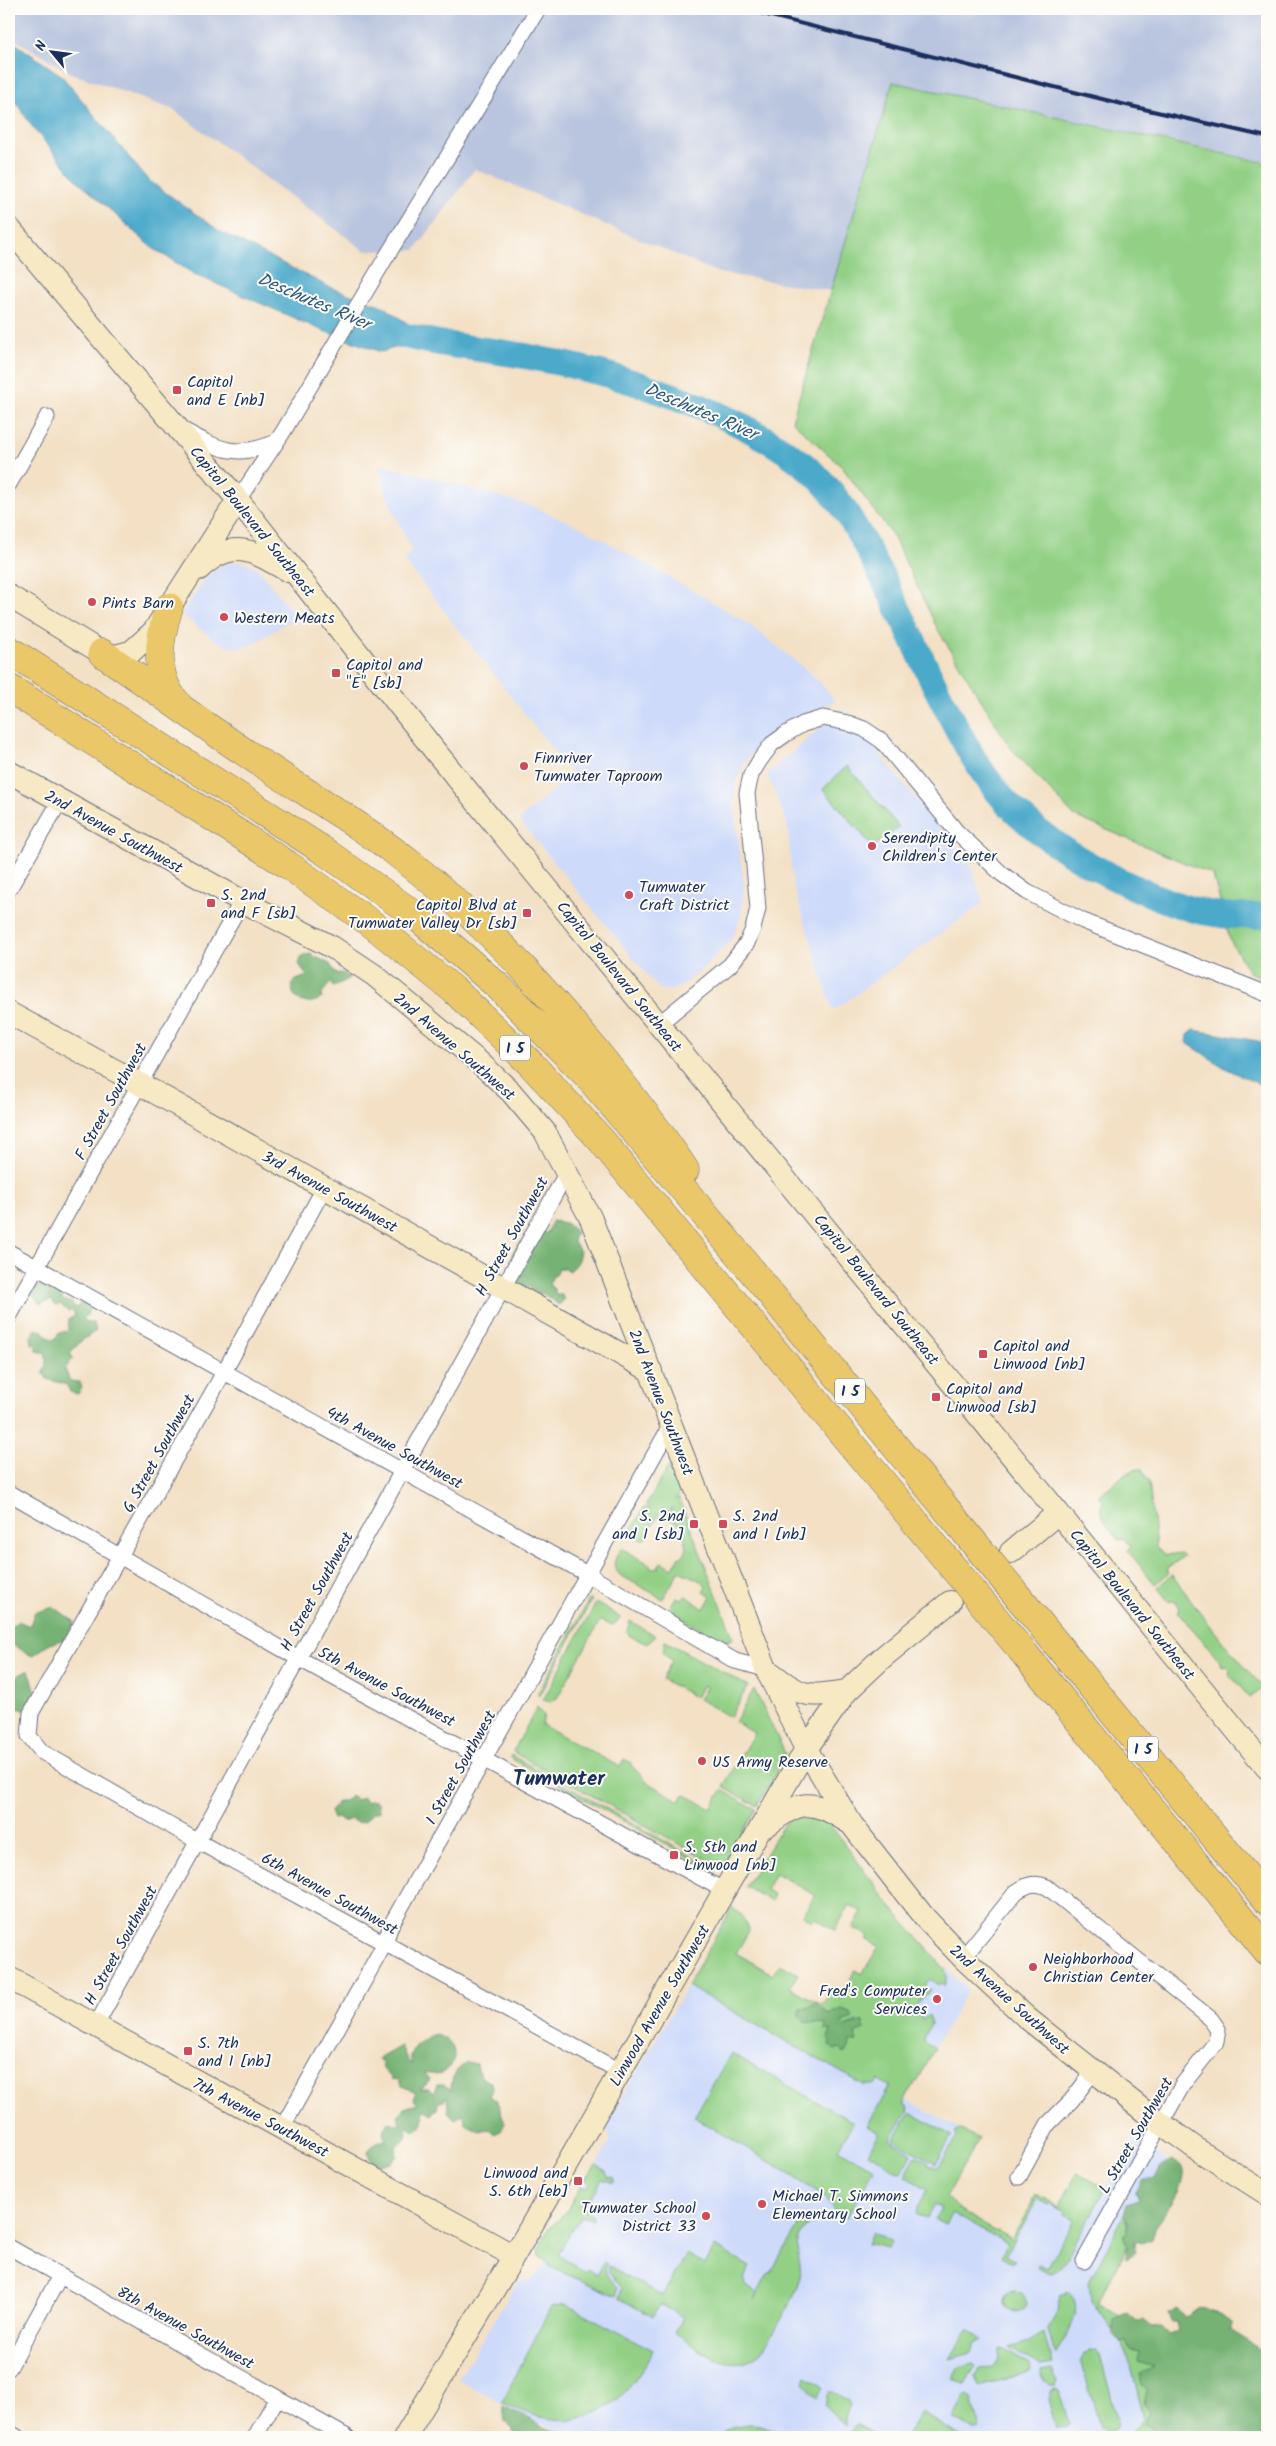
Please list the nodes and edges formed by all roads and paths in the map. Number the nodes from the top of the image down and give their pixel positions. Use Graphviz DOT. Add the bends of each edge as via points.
graph roads {
  1 [pos="538,9"];
  2 [pos="9,228"];
  3 [pos="47,417"];
  4 [pos="177,427"];
  5 [pos="276,442"];
  6 [pos="9,484"];
  7 [pos="238,500"];
  8 [pos="298,577"];
  9 [pos="184,584"];
  10 [pos="9,596"];
  11 [pos="169,607"];
  12 [pos="9,650"];
  13 [pos="102,654"];
  14 [pos="9,688"];
  15 [pos="184,712"];
  16 [pos="9,772"];
  17 [pos="60,801"];
  18 [pos="9,889"];
  19 [pos="242,901"];
  20 [pos="1267,994"];
  21 [pos="9,1013"];
  22 [pos="660,1024"];
  23 [pos="140,1084"];
  24 [pos="567,1172"];
  25 [pos="324,1188"];
  26 [pos="9,1252"];
  27 [pos="738,1254"];
  28 [pos="36,1268"];
  29 [pos="502,1288"];
  30 [pos="9,1317"];
  31 [pos="224,1372"];
  32 [pos="651,1372"];
  33 [pos="671,1424"];
  34 [pos="402,1471"];
  35 [pos="9,1494"];
  36 [pos="1058,1513"];
  37 [pos="1011,1552"];
  38 [pos="120,1556"];
  39 [pos="588,1574"];
  40 [pos="950,1602"];
  41 [pos="298,1658"];
  42 [pos="766,1669"];
  43 [pos="847,1691"];
  44 [pos="30,1736"];
  45 [pos="806,1749"];
  46 [pos="485,1759"];
  47 [pos="1267,1768"];
  48 [pos="852,1825"];
  49 [pos="761,1830"];
  50 [pos="197,1841"];
  51 [pos="725,1891"];
  52 [pos="1267,1901"];
  53 [pos="385,1943"];
  54 [pos="1267,1951"];
  55 [pos="963,1958"];
  56 [pos="9,1978"];
  57 [pos="96,2026"];
  58 [pos="621,2072"];
  59 [pos="1093,2072"];
  60 [pos="1162,2124"];
  61 [pos="282,2128"];
  62 [pos="1019,2177"];
  63 [pos="1267,2194"];
  64 [pos="9,2247"];
  65 [pos="514,2256"];
  66 [pos="1084,2261"];
  67 [pos="60,2276"];
  68 [pos="9,2368"];
  69 [pos="276,2398"];
  70 [pos="9,2432"];
  71 [pos="17,2437"];
  72 [pos="255,2437"];
  73 [pos="347,2437"];
  74 [pos="405,2437"];
  1 -- 5 [label="street"];
  2 -- 4 [label="street, Capitol Boulevard Southeast"];
  3 -- 6 [label="street"];
  4 -- 5 [label="street" via="226,451 257,450"];
  4 -- 7 [label="street, Capitol Boulevard Southeast"];
  5 -- 7 [label="street"];
  7 -- 8 [label="street, Capitol Boulevard Southeast"];
  7 -- 9 [label="street"];
  8 -- 9 [label="street" via="260,555 235,549 211,558"];
  8 -- 22 [label="street, Capitol Boulevard Southeast" via="429,744"];
  9 -- 11 [label="street"];
  10 -- 13 [label="street"];
  11 -- 13 [label="street" via="154,630 131,652 115,656"];
  11 -- 15 [label="highway" via="159,647 160,669 165,685"];
  12 -- 27 [label="highway, I 5" via="321,849 422,921 550,1036 587,1075"];
  13 -- 15 [label="highway"];
  14 -- 54 [label="highway, I 5, bridge" via="288,865 372,924 454,990 529,1062 601,1140"];
  15 -- 27 [label="highway" via="360,826 467,912 541,987 590,1043 666,1140"];
  16 -- 17 [label="street, 2nd Avenue Southwest"];
  17 -- 18 [label="street"];
  17 -- 19 [label="street, 2nd Avenue Southwest"];
  19 -- 23 [label="street, F Street Southwest"];
  19 -- 24 [label="street, 2nd Avenue Southwest" via="332,947 374,975 443,1032 511,1092 545,1132"];
  20 -- 22 [label="street" via="1083,921 1027,892 1002,874 957,832 882,740 864,729 824,718 803,724 772,744 751,775 747,793 758,908 747,943 730,965"];
  21 -- 23 [label="street, 3rd Avenue Southwest"];
  22 -- 36 [label="street, Capitol Boulevard Southeast"];
  23 -- 25 [label="street, 3rd Avenue Southwest"];
  23 -- 28 [label="street, F Street Southwest"];
  24 -- 29 [label="street, H Street Southwest"];
  24 -- 32 [label="street, 2nd Avenue Southwest" via="591,1219"];
  25 -- 29 [label="street, 3rd Avenue Southwest"];
  25 -- 31 [label="street, G Street Southwest"];
  26 -- 28 [label="street, 4th Avenue Southwest"];
  27 -- 52 [label="highway, I 5, bridge"];
  28 -- 30 [label="street, F Street Southwest"];
  28 -- 31 [label="street, 4th Avenue Southwest"];
  29 -- 32 [label="street, 3rd Avenue Southwest"];
  29 -- 34 [label="street, H Street Southwest"];
  31 -- 34 [label="street, 4th Avenue Southwest"];
  31 -- 38 [label="street, G Street Southwest"];
  32 -- 33 [label="street, 2nd Avenue Southwest"];
  33 -- 39 [label="street, I Street Southwest"];
  33 -- 42 [label="street, 2nd Avenue Southwest"];
  34 -- 39 [label="street, 4th Avenue Southwest"];
  34 -- 41 [label="street, H Street Southwest"];
  35 -- 38 [label="street, 5th Avenue Southwest"];
  36 -- 37 [label="street"];
  36 -- 47 [label="street, Capitol Boulevard Southeast"];
  38 -- 41 [label="street, 5th Avenue Southwest"];
  38 -- 44 [label="street, G Street Southwest" via="31,1713"];
  39 -- 42 [label="street, 4th Avenue Southwest" via="735,1661"];
  39 -- 46 [label="street, I Street Southwest"];
  40 -- 43 [label="street, Linwood Avenue Southwest"];
  41 -- 46 [label="street, 5th Avenue Southwest"];
  41 -- 50 [label="street, H Street Southwest"];
  42 -- 43 [label="street" via="795,1692 812,1696"];
  42 -- 45 [label="street, 2nd Avenue Southwest"];
  43 -- 45 [label="street, Linwood Avenue Southwest"];
  44 -- 50 [label="street, 6th Avenue Southwest" via="42,1752"];
  45 -- 48 [label="street, 2nd Avenue Southwest"];
  45 -- 49 [label="street, Linwood Avenue Southwest"];
  46 -- 51 [label="street, 5th Avenue Southwest"];
  46 -- 53 [label="street, I Street Southwest" via="391,1925"];
  48 -- 49 [label="street" via="829,1810 808,1804 787,1810"];
  48 -- 55 [label="street, 2nd Avenue Southwest" via="897,1885"];
  49 -- 51 [label="street, Linwood Avenue Southwest"];
  50 -- 53 [label="street, 6th Avenue Southwest"];
  50 -- 57 [label="street, H Street Southwest"];
  51 -- 58 [label="street, Linwood Avenue Southwest"];
  53 -- 58 [label="street, 6th Avenue Southwest"];
  53 -- 61 [label="street, I Street Southwest"];
  55 -- 59 [label="street, 2nd Avenue Southwest" via="1027,2018"];
  55 -- 60 [label="street, L Street Southwest" via="1016,1892 1036,1883 1048,1887 1211,2019 1218,2029 1216,2042 1183,2084"];
  56 -- 57 [label="street, 7th Avenue Southwest"];
  57 -- 61 [label="street, 7th Avenue Southwest"];
  58 -- 65 [label="street, Linwood Avenue Southwest"];
  59 -- 60 [label="street, 2nd Avenue Southwest"];
  59 -- 62 [label="street" via="1048,2124"];
  60 -- 63 [label="street, 2nd Avenue Southwest"];
  60 -- 66 [label="street, L Street Southwest"];
  61 -- 65 [label="street, 7th Avenue Southwest"];
  64 -- 67 [label="street, 8th Avenue Southwest"];
  65 -- 74 [label="street, Linwood Avenue Southwest"];
  67 -- 68 [label="street"];
  67 -- 69 [label="street, 8th Avenue Southwest"];
  69 -- 72 [label="street"];
  69 -- 73 [label="street, 8th Avenue Southwest"];
  70 -- 71 [label="street"];
}
